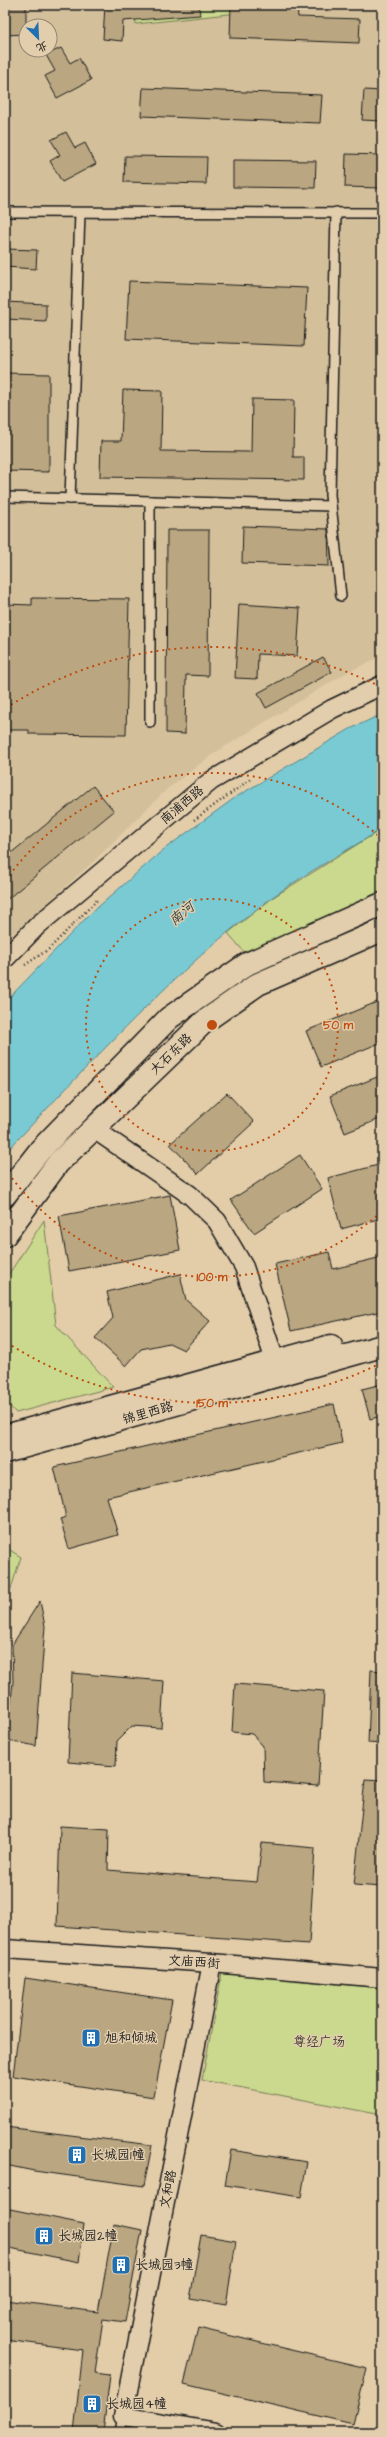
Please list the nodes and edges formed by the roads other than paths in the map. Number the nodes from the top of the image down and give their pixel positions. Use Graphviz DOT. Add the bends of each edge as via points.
graph roads {
  1 [pos="5,212"];
  2 [pos="336,212"];
  3 [pos="80,213"];
  4 [pos="382,213"];
  5 [pos="5,497"];
  6 [pos="70,499"];
  7 [pos="150,501"];
  8 [pos="331,506"];
  9 [pos="341,596"];
  10 [pos="382,685"];
  11 [pos="150,722"];
  12 [pos="382,904"];
  13 [pos="382,930"];
  14 [pos="5,959"];
  15 [pos="94,1128"];
  16 [pos="5,1195"];
  17 [pos="5,1235"];
  18 [pos="382,1332"];
  19 [pos="382,1346"];
  20 [pos="277,1368"];
  21 [pos="9,1449"];
  22 [pos="5,1949"];
  23 [pos="212,1963"];
  24 [pos="382,1978"];
  25 [pos="121,2424"];
  26 [pos="216,2432"];
  1 -- 3 [label="lane"];
  2 -- 3 [label="lane"];
  2 -- 4 [label="lane"];
  2 -- 8 [label="lane"];
  3 -- 6 [label="lane"];
  5 -- 6 [label="lane"];
  6 -- 7 [label="lane"];
  7 -- 8 [label="lane"];
  7 -- 11 [label="lane"];
  8 -- 9 [label="lane"];
  10 -- 14 [label="street, 南浦西路" via="332,709 210,781 38,925"];
  12 -- 16 [label="main road, 大石东路" via="247,964 169,1018 41,1149"];
  13 -- 15 [label="main road, 大石东路" via="258,984 205,1021"];
  15 -- 17 [label="main road, 大石东路" via="58,1163"];
  15 -- 20 [label="street" via="190,1195 217,1221 244,1266"];
  18 -- 20 [label="main road, 锦里西路"];
  19 -- 20 [label="main road, 锦里西路"];
  20 -- 21 [label="main road, 锦里西路"];
  22 -- 23 [label="street, 文庙西街"];
  23 -- 24 [label="street, 文庙西街"];
  23 -- 25 [label="street, 文和路"];
  25 -- 26 [label="street"];
}
